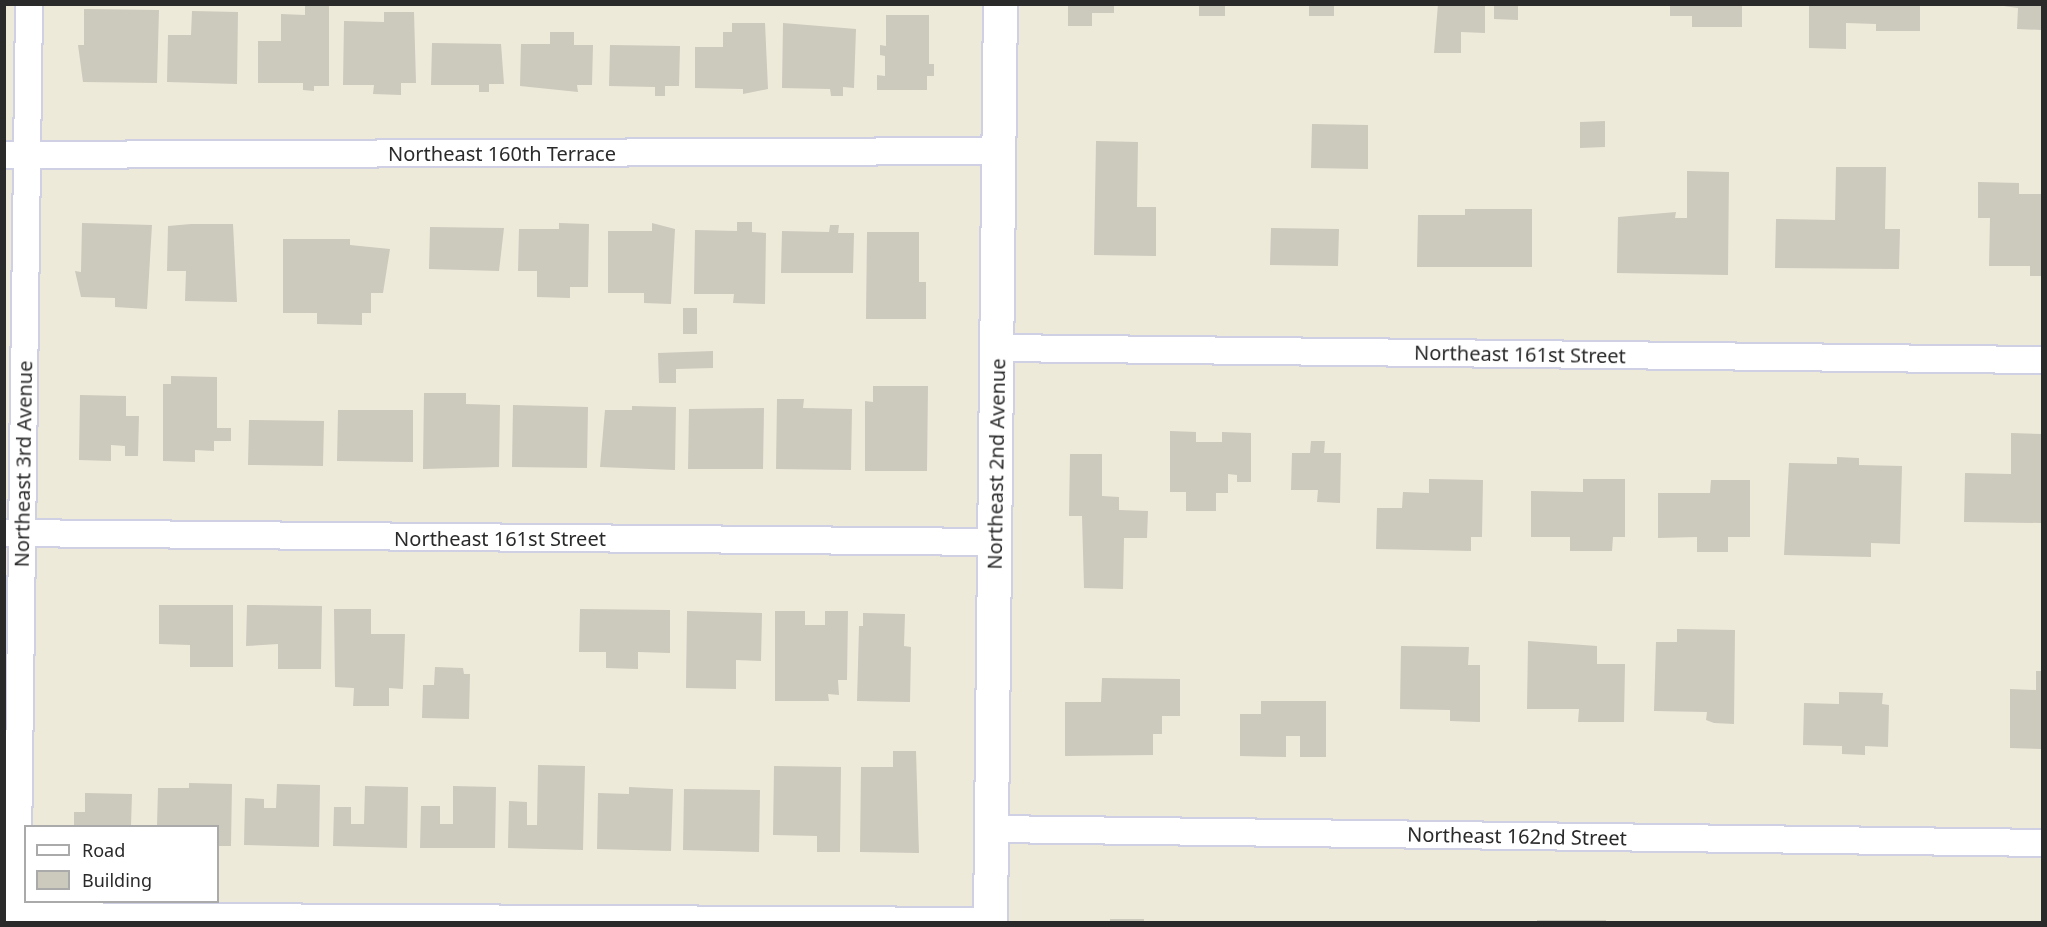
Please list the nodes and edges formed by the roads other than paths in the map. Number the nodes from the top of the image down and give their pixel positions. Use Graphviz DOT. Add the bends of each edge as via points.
graph roads {
  1 [pos="29,4"];
  2 [pos="1000,4"];
  3 [pos="999,151"];
  4 [pos="16,155"];
  5 [pos="998,348"];
  6 [pos="2043,360"];
  7 [pos="13,534"];
  8 [pos="996,542"];
  9 [pos="991,829"];
  10 [pos="2043,843"];
  11 [pos="13,918"];
  12 [pos="990,922"];
  1 -- 4 [label="street, Northeast 3rd Avenue"];
  2 -- 3 [label="street, Northeast 2nd Avenue"];
  3 -- 4 [label="street, Northeast 160th Terrace"];
  3 -- 5 [label="street, Northeast 2nd Avenue"];
  4 -- 7 [label="street, Northeast 3rd Avenue"];
  5 -- 6 [label="street, Northeast 161st Street"];
  5 -- 8 [label="street, Northeast 2nd Avenue"];
  7 -- 8 [label="street, Northeast 161st Street"];
  7 -- 11 [label="street, Northeast 3rd Avenue"];
  8 -- 9 [label="street, Northeast 2nd Avenue"];
  9 -- 10 [label="street, Northeast 162nd Street"];
  9 -- 12 [label="street, Northeast 2nd Avenue"];
  11 -- 12 [label="street"];
}
